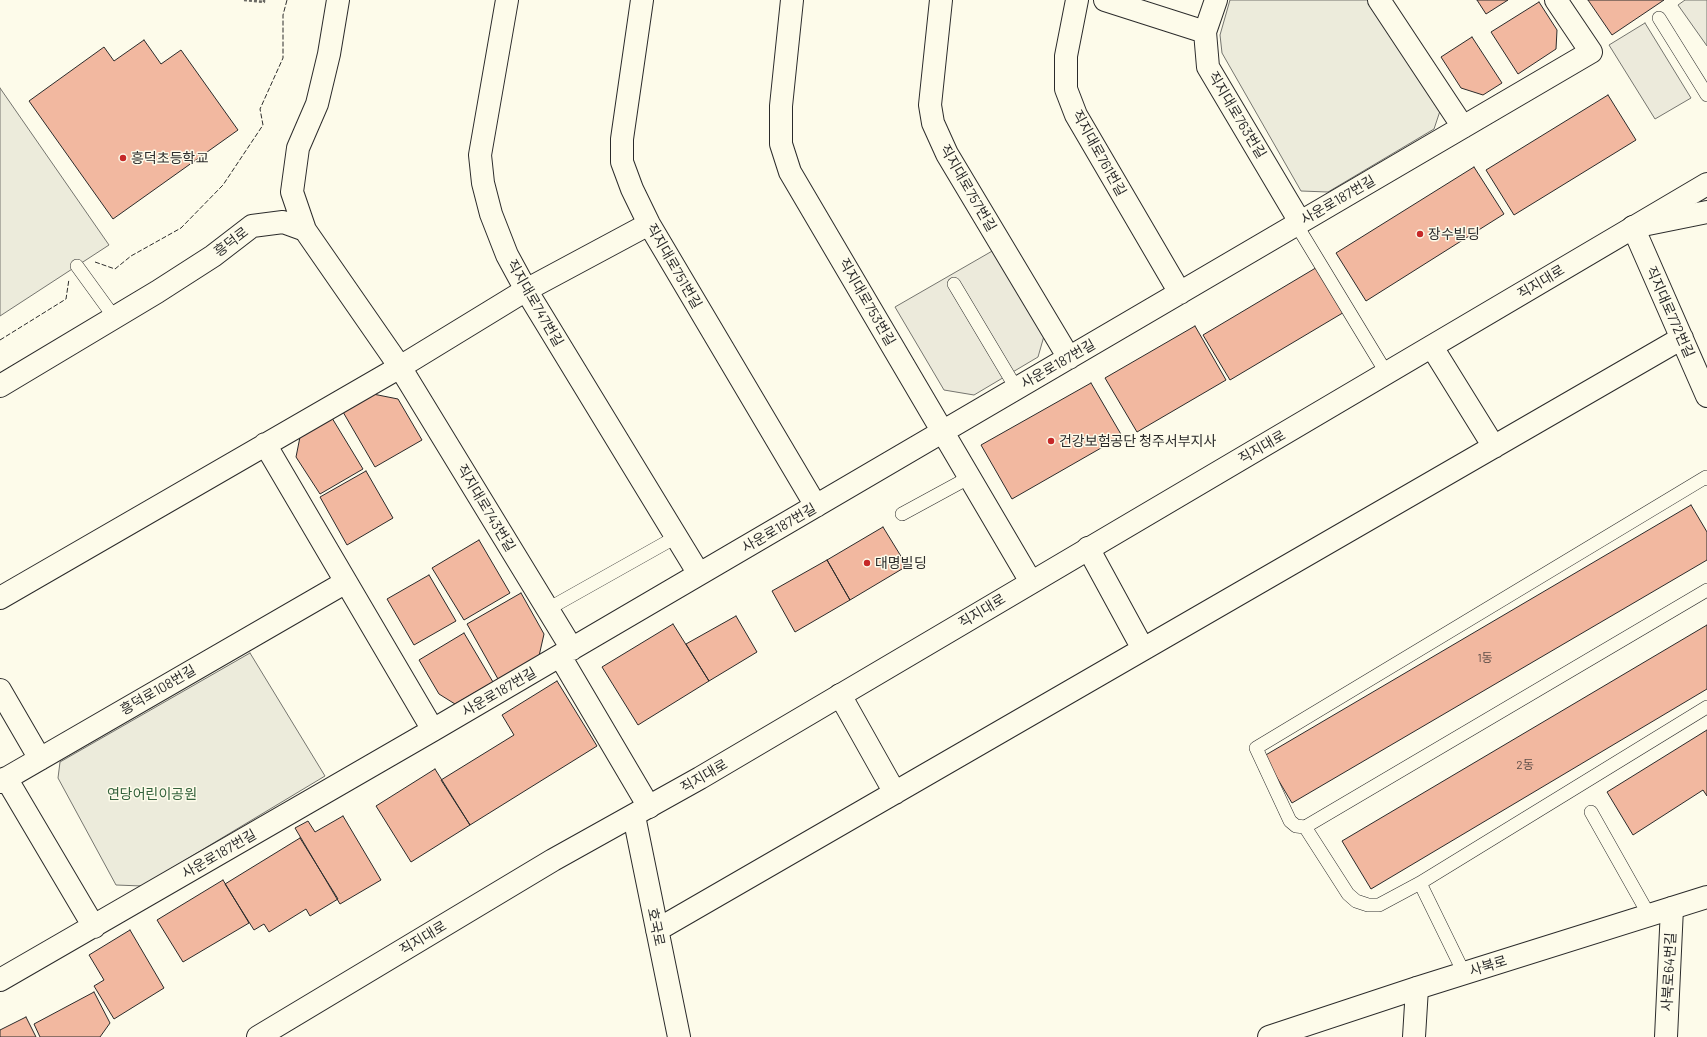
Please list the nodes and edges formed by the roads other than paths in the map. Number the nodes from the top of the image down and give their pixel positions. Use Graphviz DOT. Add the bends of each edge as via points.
graph roads {
  1 [pos="338,0"];
  2 [pos="507,0"];
  3 [pos="642,0"];
  4 [pos="792,0"];
  5 [pos="941,0"];
  6 [pos="1077,0"];
  7 [pos="1105,0"];
  8 [pos="1216,0"];
  9 [pos="1556,0"];
  10 [pos="1379,1"];
  11 [pos="1659,18"];
  12 [pos="1205,32"];
  13 [pos="1707,95"];
  14 [pos="1463,127"];
  15 [pos="1707,184"];
  16 [pos="1707,212"];
  17 [pos="1298,223"];
  18 [pos="649,224"];
  19 [pos="1633,227"];
  20 [pos="305,230"];
  21 [pos="77,266"];
  22 [pos="954,284"];
  23 [pos="526,290"];
  24 [pos="1180,293"];
  25 [pos="114,318"];
  26 [pos="1682,338"];
  27 [pos="1432,347"];
  28 [pos="1069,358"];
  29 [pos="400,367"];
  30 [pos="1387,374"];
  31 [pos="0,386"];
  32 [pos="1016,388"];
  33 [pos="1707,396"];
  34 [pos="943,432"];
  35 [pos="265,444"];
  36 [pos="1494,447"];
  37 [pos="970,477"];
  38 [pos="1707,479"];
  39 [pos="816,506"];
  40 [pos="902,514"];
  41 [pos="676,537"];
  42 [pos="1088,548"];
  43 [pos="699,574"];
  44 [pos="346,582"];
  45 [pos="1031,582"];
  46 [pos="1707,590"];
  47 [pos="0,598"];
  48 [pos="548,609"];
  49 [pos="1143,649"];
  50 [pos="566,652"];
  51 [pos="0,690"];
  52 [pos="840,695"];
  53 [pos="1707,707"];
  54 [pos="433,730"];
  55 [pos="40,758"];
  56 [pos="3,780"];
  57 [pos="895,793"];
  58 [pos="641,812"];
  59 [pos="1591,812"];
  60 [pos="1305,827"];
  61 [pos="1420,883"];
  62 [pos="1707,897"];
  63 [pos="1672,908"];
  64 [pos="1650,915"];
  65 [pos="94,927"];
  66 [pos="657,930"];
  67 [pos="1464,973"];
  68 [pos="0,980"];
  69 [pos="1417,988"];
  70 [pos="258,1037"];
  71 [pos="679,1037"];
  72 [pos="1269,1037"];
  73 [pos="1414,1037"];
  74 [pos="1666,1037"];
  1 -- 20 [label="street" via="317,104 298,148 292,192"];
  2 -- 23 [label="street, 직지대로747번길" via="480,156 483,183 491,214 507,255"];
  3 -- 18 [label="street, 직지대로751번길" via="622,139 622,162"];
  4 -- 34 [label="street, 직지대로753번길" via="781,106 781,144 788,165"];
  5 -- 28 [label="street, 직지대로757번길" via="930,105 933,123 947,154"];
  6 -- 24 [label="street, 직지대로761번길" via="1066,56 1066,88 1076,115"];
  7 -- 12 [label="street"];
  8 -- 12 [label="street, 직지대로763번길"];
  9 -- 14 [label="street, 사운로187번길" via="1591,52"];
  10 -- 14 [label="street"];
  11 -- 13 [label="lane"];
  12 -- 17 [label="street, 직지대로763번길" via="1208,67"];
  14 -- 17 [label="street, 사운로187번길"];
  15 -- 19 [label="street, 직지대로"];
  16 -- 19 [label="street"];
  17 -- 24 [label="street, 사운로187번길"];
  17 -- 30 [label="lane, 직지대로763번길"];
  18 -- 23 [label="street"];
  18 -- 39 [label="street, 직지대로751번길"];
  19 -- 26 [label="street, 직지대로772번길"];
  19 -- 27 [label="street, 직지대로"];
  20 -- 25 [label="street, 흥덕로" via="283,222 252,226 214,256"];
  20 -- 29 [label="street, 직지대로743번길"];
  21 -- 25 [label="lane"];
  22 -- 32 [label="lane"];
  23 -- 29 [label="street"];
  23 -- 41 [label="street, 직지대로747번길"];
  24 -- 28 [label="street, 사운로187번길"];
  25 -- 31 [label="street, 흥덕로"];
  26 -- 33 [label="street, 직지대로772번길"];
  26 -- 36 [label="street"];
  27 -- 30 [label="street, 직지대로"];
  27 -- 36 [label="street"];
  28 -- 32 [label="street, 사운로187번길"];
  29 -- 35 [label="street"];
  29 -- 48 [label="street, 직지대로743번길"];
  30 -- 42 [label="street, 직지대로"];
  32 -- 34 [label="street, 사운로187번길"];
  34 -- 37 [label="street, 직지대로753번길"];
  34 -- 39 [label="street, 사운로187번길"];
  35 -- 44 [label="street"];
  35 -- 47 [label="street"];
  36 -- 49 [label="street"];
  37 -- 40 [label="lane"];
  37 -- 45 [label="street, 직지대로753번길"];
  38 -- 60 [label="lane" via="1706,477 1256,748 1290,821 1296,826"];
  39 -- 43 [label="street, 사운로187번길"];
  41 -- 43 [label="street, 직지대로747번길"];
  41 -- 48 [label="lane"];
  42 -- 45 [label="street, 직지대로"];
  42 -- 49 [label="street"];
  43 -- 50 [label="street, 사운로187번길"];
  44 -- 54 [label="street"];
  44 -- 55 [label="street, 흥덕로108번길"];
  45 -- 52 [label="street, 직지대로"];
  46 -- 60 [label="lane"];
  48 -- 50 [label="street, 직지대로743번길"];
  49 -- 57 [label="street"];
  50 -- 54 [label="street, 사운로187번길"];
  50 -- 58 [label="street, 직지대로743번길"];
  51 -- 55 [label="street"];
  52 -- 57 [label="street"];
  52 -- 58 [label="street, 직지대로"];
  53 -- 61 [label="lane"];
  54 -- 65 [label="street, 사운로187번길"];
  55 -- 56 [label="street, 흥덕로108번길"];
  56 -- 65 [label="street"];
  57 -- 66 [label="street"];
  58 -- 66 [label="street, 호국로"];
  58 -- 70 [label="street, 직지대로" via="553,860"];
  59 -- 64 [label="lane"];
  60 -- 61 [label="lane" via="1342,886 1356,901 1379,905"];
  61 -- 67 [label="lane"];
  62 -- 63 [label="street, 사북로"];
  63 -- 64 [label="street, 사북로"];
  63 -- 74 [label="street, 사북로64번길"];
  64 -- 67 [label="street, 사북로"];
  65 -- 68 [label="street, 사운로187번길"];
  66 -- 71 [label="street, 호국로"];
  67 -- 69 [label="street, 사북로"];
  69 -- 72 [label="street, 사북로"];
  69 -- 73 [label="street"];
}
